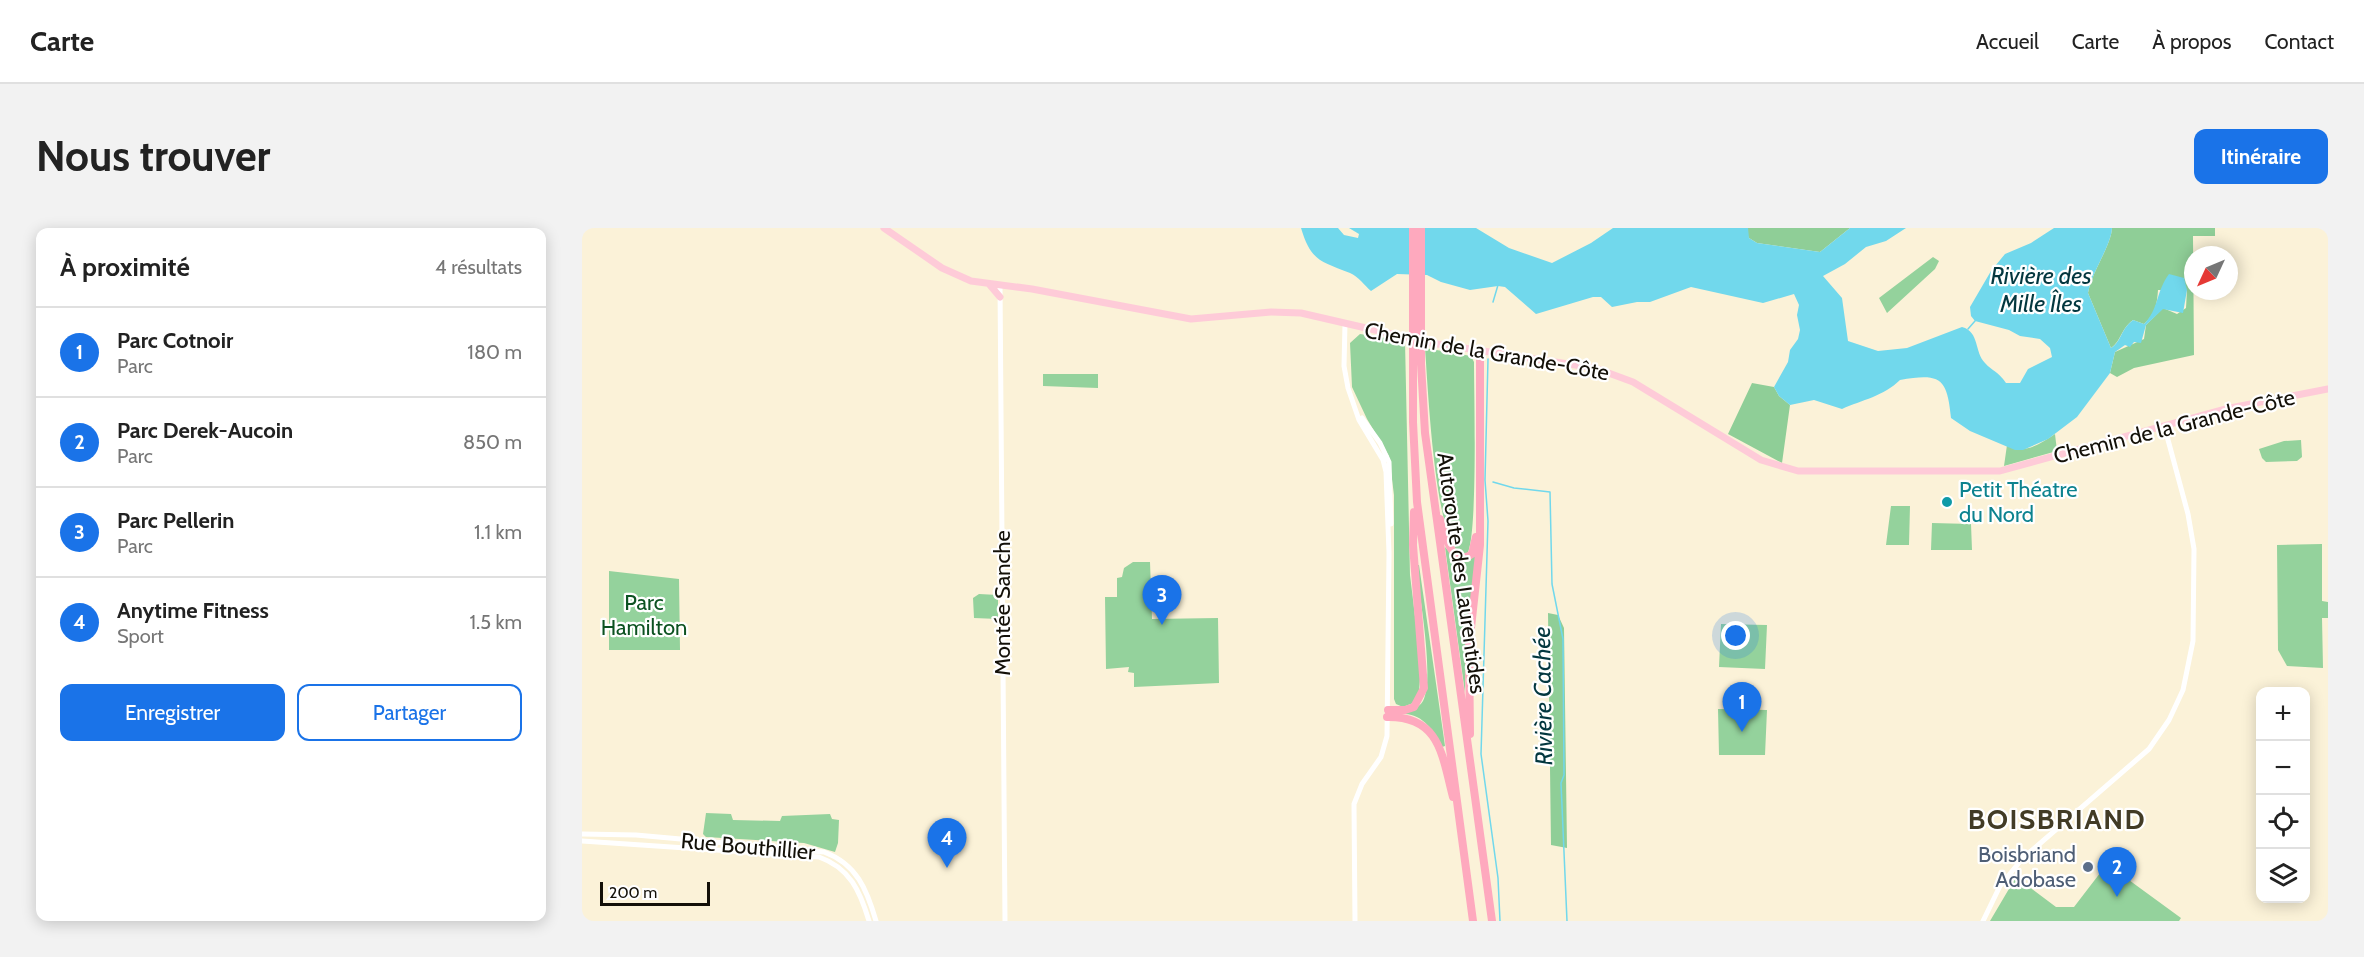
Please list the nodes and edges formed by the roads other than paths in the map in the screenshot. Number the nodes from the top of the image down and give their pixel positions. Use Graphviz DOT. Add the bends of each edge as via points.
graph roads {
  1 [pos="884,228"];
  2 [pos="1413,228"];
  3 [pos="1421,228"];
  4 [pos="989,284"];
  5 [pos="1000,285"];
  6 [pos="1010,286"];
  7 [pos="1417,292"];
  8 [pos="1000,296"];
  9 [pos="1345,324"];
  10 [pos="1480,349"];
  11 [pos="2328,389"];
  12 [pos="2164,425"];
  13 [pos="1480,473"];
  14 [pos="1416,480"];
  15 [pos="1434,501"];
  16 [pos="1388,713"];
  17 [pos="1470,756"];
  18 [pos="582,834"];
  19 [pos="1462,836"];
  20 [pos="582,841"];
  21 [pos="869,921"];
  22 [pos="876,921"];
  23 [pos="1005,921"];
  24 [pos="1355,921"];
  25 [pos="1473,921"];
  26 [pos="1492,921"];
  27 [pos="1983,921"];
  1 -- 4 [label="main road, Chemin de la Grande-Côte" via="954,274"];
  2 -- 7 [label="highway, Autoroute des Laurentides"];
  3 -- 7 [label="highway, Autoroute des Laurentides"];
  4 -- 5 [label="main road, Chemin de la Grande-Côte"];
  4 -- 8 [label="main road"];
  5 -- 6 [label="main road, Chemin de la Grande-Côte"];
  5 -- 8 [label="street, Montée Sanche"];
  6 -- 8 [label="main road"];
  6 -- 9 [label="main road, Chemin de la Grande-Côte" via="1191,319 1283,312"];
  7 -- 14 [label="highway, Autoroute des Laurentides"];
  7 -- 15 [label="highway, Autoroute des Laurentides" via="1423,411"];
  8 -- 23 [label="street, Montée Sanche"];
  9 -- 10 [label="main road, Chemin de la Grande-Côte" via="1431,343"];
  9 -- 16 [label="street" via="1345,378 1356,410 1385,465"];
  10 -- 12 [label="main road, Chemin de la Grande-Côte" via="1585,366 1620,376 1761,460 1798,471 1997,472"];
  10 -- 13 [label="highway"];
  11 -- 12 [label="main road, Chemin de la Grande-Côte" via="2253,402"];
  12 -- 27 [label="street" via="2194,549 2194,637 2185,686 2149,749 2021,860 2000,886"];
  13 -- 15 [label="highway" via="1475,546 1468,557 1458,557 1451,549"];
  13 -- 17 [label="highway" via="1479,556 1468,650"];
  14 -- 16 [label="highway" via="1413,545 1425,685 1414,707"];
  14 -- 19 [label="highway, Autoroute des Laurentides"];
  15 -- 17 [label="highway, Autoroute des Laurentides"];
  16 -- 19 [label="highway" via="1414,719 1433,736 1445,766"];
  16 -- 24 [label="street" via="1383,752 1354,804"];
  17 -- 26 [label="highway, Autoroute des Laurentides"];
  18 -- 22 [label="street, Rue Bouthillier" via="636,835 824,852 845,863 857,876"];
  19 -- 25 [label="highway, Autoroute des Laurentides"];
  20 -- 21 [label="street, Rue Bouthillier" via="819,857 838,866 853,881"];
}
